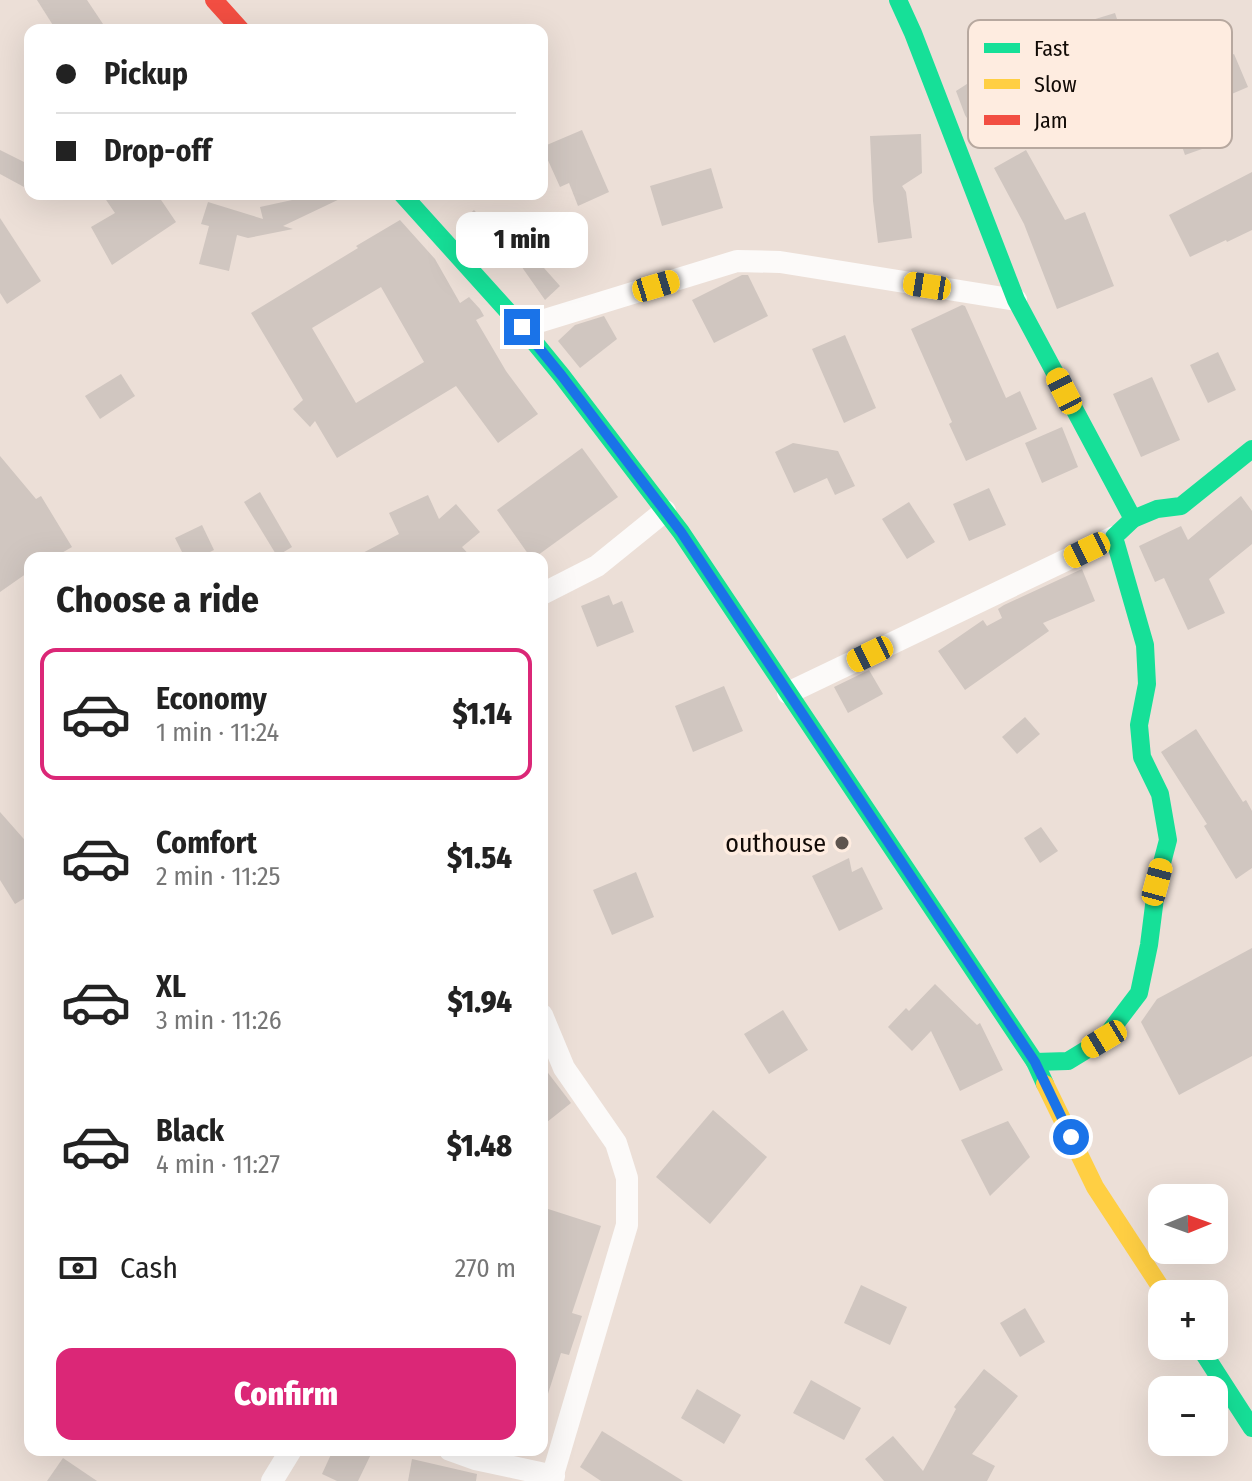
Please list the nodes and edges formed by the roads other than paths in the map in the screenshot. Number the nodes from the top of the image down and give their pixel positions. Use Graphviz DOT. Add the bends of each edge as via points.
graph roads {
  1 [pos="214,0"];
  2 [pos="898,0"];
  3 [pos="236,24"];
  4 [pos="407,200"];
  5 [pos="1016,300"];
  6 [pos="522,327"];
  7 [pos="1252,449"];
  8 [pos="665,511"];
  9 [pos="1133,519"];
  10 [pos="1114,537"];
  11 [pos="548,591"];
  12 [pos="788,693"];
  13 [pos="548,1029"];
  14 [pos="1035,1062"];
  15 [pos="1156,1280"];
  16 [pos="1208,1360"];
  17 [pos="1252,1428"];
  18 [pos="287,1456"];
  19 [pos="467,1456"];
  20 [pos="553,1478"];
  21 [pos="272,1481"];
  1 -- 3 [label="street"];
  2 -- 5 [label="street"];
  4 -- 6 [label="street"];
  5 -- 6 [label="street" via="780,262 737,261"];
  5 -- 9 [label="street"];
  6 -- 8 [label="street"];
  7 -- 9 [label="street" via="1181,506"];
  8 -- 11 [label="street" via="597,566"];
  8 -- 12 [label="street"];
  9 -- 10 [label="street"];
  10 -- 12 [label="street"];
  10 -- 14 [label="street" via="1145,645 1142,757 1160,794 1168,840 1139,993 1104,1039 1068,1061"];
  12 -- 14 [label="street"];
  13 -- 20 [label="street" via="564,1068 616,1143 627,1178 627,1225"];
  14 -- 15 [label="street" via="1095,1187"];
  16 -- 17 [label="street"];
  18 -- 21 [label="street"];
  19 -- 20 [label="street"];
}
